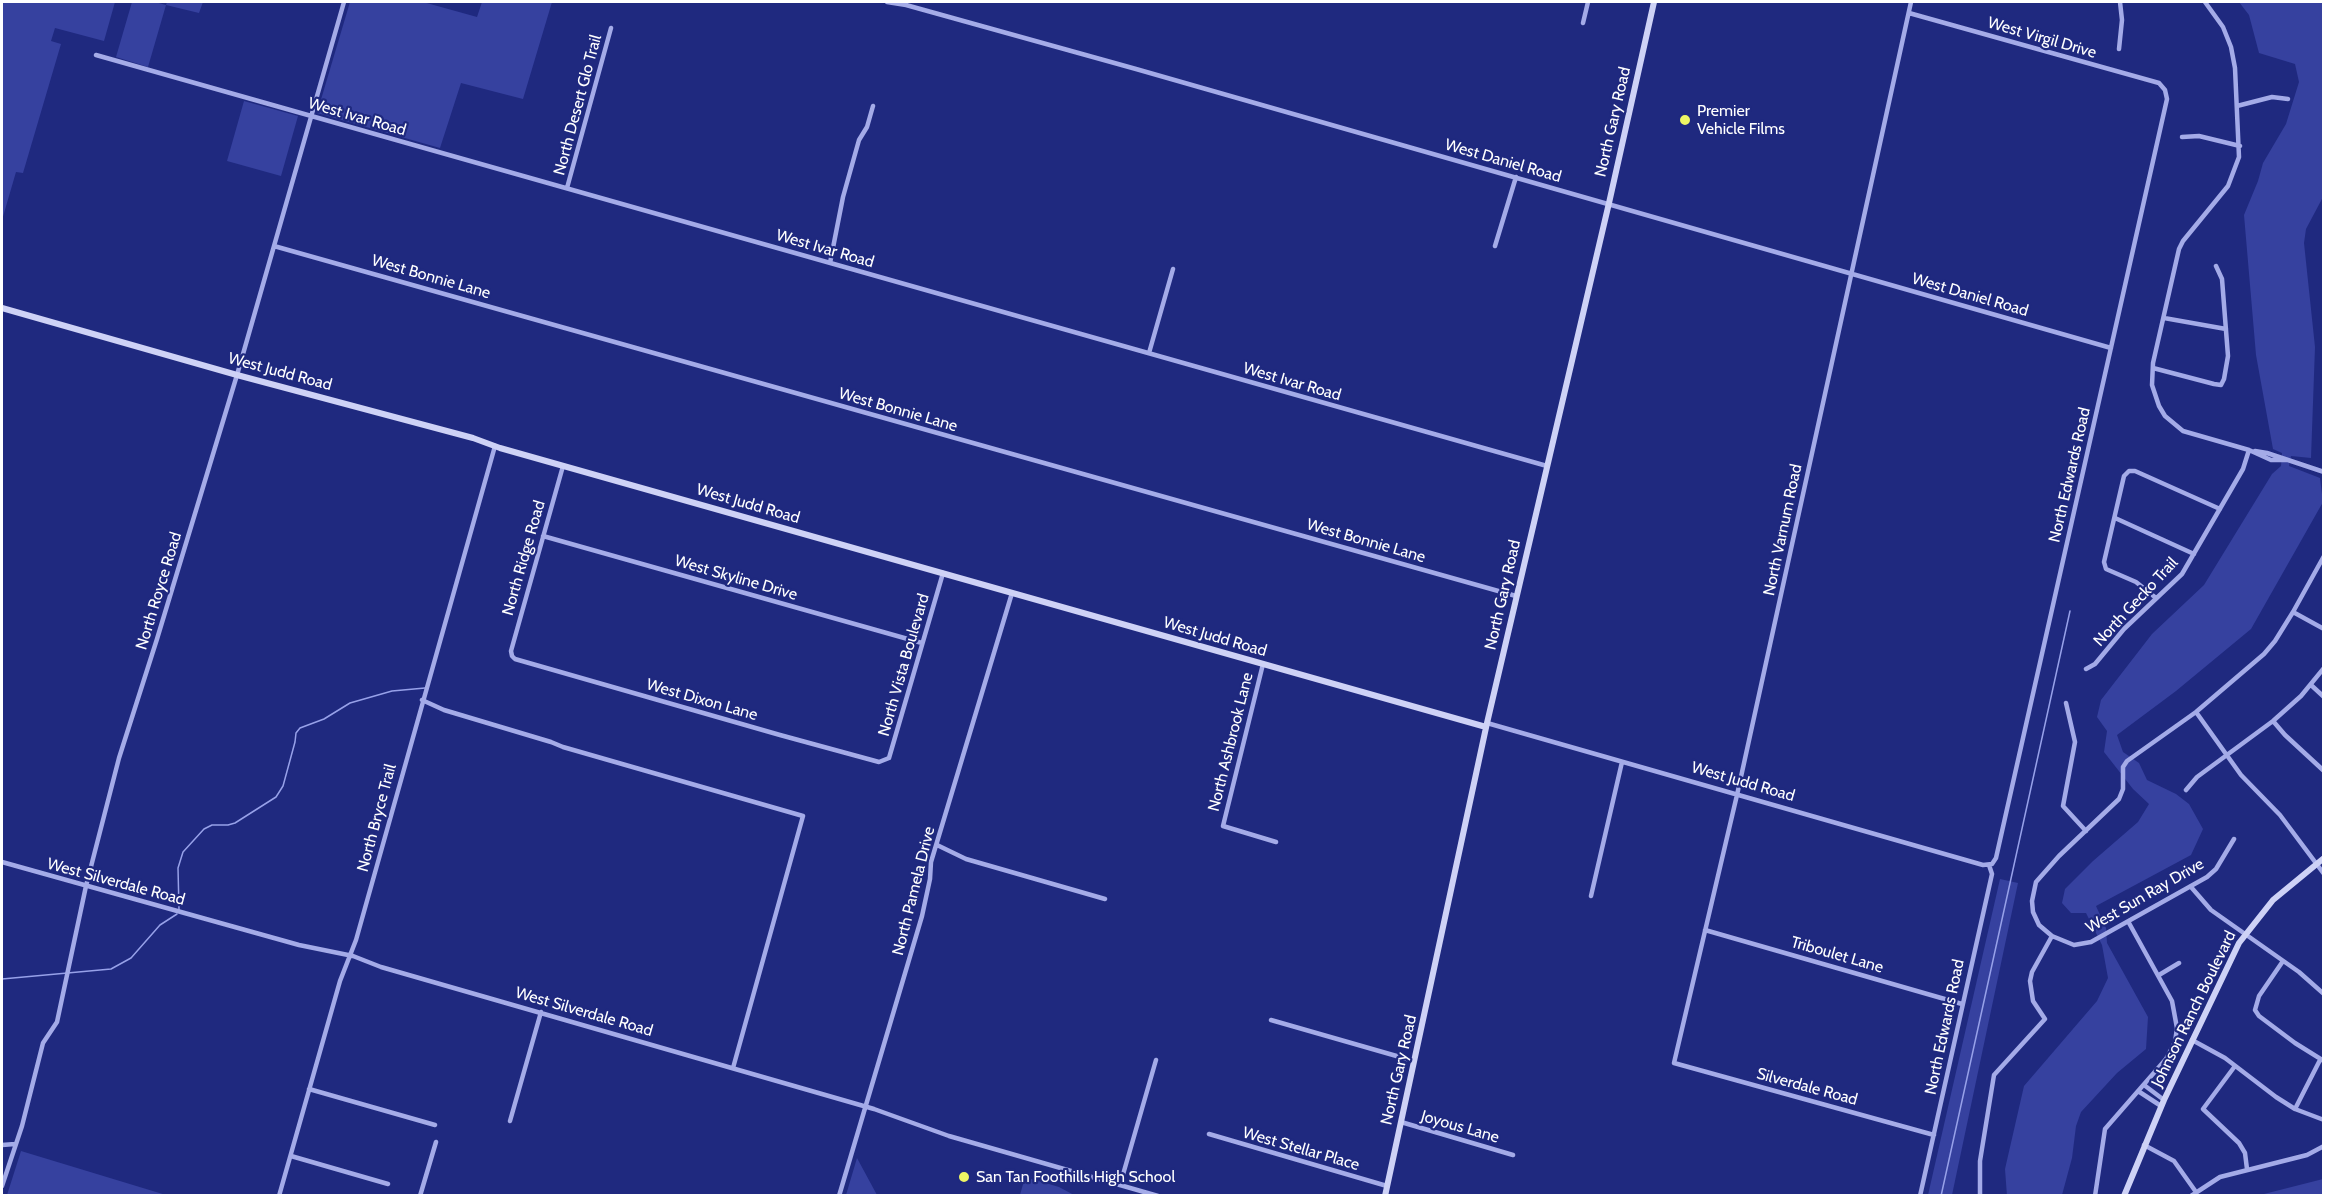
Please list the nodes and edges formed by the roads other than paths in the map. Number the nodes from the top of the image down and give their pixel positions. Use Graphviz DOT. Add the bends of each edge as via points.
graph roads {
  1 [pos="344,2"];
  2 [pos="887,2"];
  3 [pos="1588,2"];
  4 [pos="1654,2"];
  5 [pos="1911,2"];
  6 [pos="2120,2"];
  7 [pos="2205,2"];
  8 [pos="1909,13"];
  9 [pos="1583,23"];
  10 [pos="611,28"];
  11 [pos="2119,49"];
  12 [pos="96,55"];
  13 [pos="2165,90"];
  14 [pos="2288,99"];
  15 [pos="873,106"];
  16 [pos="2237,106"];
  17 [pos="312,117"];
  18 [pos="2182,137"];
  19 [pos="2240,146"];
  20 [pos="1516,177"];
  21 [pos="567,188"];
  22 [pos="1609,203"];
  23 [pos="274,246"];
  24 [pos="1496,246"];
  25 [pos="830,263"];
  26 [pos="2216,266"];
  27 [pos="1173,269"];
  28 [pos="1851,273"];
  29 [pos="2,308"];
  30 [pos="2163,318"];
  31 [pos="2226,329"];
  32 [pos="2111,348"];
  33 [pos="1149,353"];
  34 [pos="2152,368"];
  35 [pos="237,375"];
  36 [pos="495,446"];
  37 [pos="2249,450"];
  38 [pos="563,466"];
  39 [pos="1547,466"];
  40 [pos="2324,472"];
  41 [pos="2220,509"];
  42 [pos="2115,518"];
  43 [pos="543,536"];
  44 [pos="2194,554"];
  45 [pos="2324,556"];
  46 [pos="943,573"];
  47 [pos="1012,593"];
  48 [pos="1516,596"];
  49 [pos="2156,598"];
  50 [pos="2294,612"];
  51 [pos="2324,629"];
  52 [pos="922,643"];
  53 [pos="512,656"];
  54 [pos="1263,664"];
  55 [pos="2324,668"];
  56 [pos="2086,669"];
  57 [pos="2311,685"];
  58 [pos="2324,698"];
  59 [pos="422,700"];
  60 [pos="2066,703"];
  61 [pos="2196,712"];
  62 [pos="2273,721"];
  63 [pos="1487,725"];
  64 [pos="2227,756"];
  65 [pos="886,761"];
  66 [pos="1622,762"];
  67 [pos="2324,771"];
  68 [pos="2186,790"];
  69 [pos="1737,795"];
  70 [pos="2086,831"];
  71 [pos="2234,839"];
  72 [pos="1276,842"];
  73 [pos="938,845"];
  74 [pos="2324,858"];
  75 [pos="2,862"];
  76 [pos="1990,864"];
  77 [pos="2315,865"];
  78 [pos="2324,874"];
  79 [pos="86,886"];
  80 [pos="2191,887"];
  81 [pos="1591,896"];
  82 [pos="1106,899"];
  83 [pos="2129,922"];
  84 [pos="1705,930"];
  85 [pos="2246,934"];
  86 [pos="2052,936"];
  87 [pos="349,956"];
  88 [pos="2283,961"];
  89 [pos="2179,963"];
  90 [pos="2159,975"];
  91 [pos="2324,994"];
  92 [pos="1962,1004"];
  93 [pos="541,1012"];
  94 [pos="1271,1020"];
  95 [pos="2192,1040"];
  96 [pos="1156,1060"];
  97 [pos="2322,1060"];
  98 [pos="1414,1061"];
  99 [pos="1674,1063"];
  100 [pos="2235,1066"];
  101 [pos="733,1068"];
  102 [pos="2144,1085"];
  103 [pos="309,1089"];
  104 [pos="2138,1091"];
  105 [pos="2162,1103"];
  106 [pos="867,1107"];
  107 [pos="2295,1108"];
  108 [pos="2324,1120"];
  109 [pos="510,1121"];
  110 [pos="1401,1122"];
  111 [pos="435,1125"];
  112 [pos="1209,1134"];
  113 [pos="1934,1135"];
  114 [pos="436,1142"];
  115 [pos="15,1144"];
  116 [pos="2,1145"];
  117 [pos="2144,1145"];
  118 [pos="2324,1146"];
  119 [pos="1513,1155"];
  120 [pos="291,1156"];
  121 [pos="2247,1169"];
  122 [pos="388,1184"];
  123 [pos="1120,1185"];
  124 [pos="2,1186"];
  125 [pos="1387,1186"];
  126 [pos="2194,1194"];
  127 [pos="279,1196"];
  128 [pos="420,1196"];
  129 [pos="839,1196"];
  130 [pos="1158,1196"];
  131 [pos="1385,1196"];
  132 [pos="1920,1196"];
  133 [pos="1980,1196"];
  134 [pos="2095,1196"];
  135 [pos="2124,1196"];
  1 -- 17 [label="street, North Royce Road"];
  2 -- 20 [label="street, West Daniel Road"];
  3 -- 9 [label="street"];
  4 -- 22 [label="street, North Gary Road"];
  5 -- 8 [label="street, North Varnum Road"];
  6 -- 11 [label="street"];
  7 -- 16 [label="street" via="2228,36"];
  8 -- 13 [label="street, West Virgil Drive" via="2159,83"];
  8 -- 28 [label="street, North Varnum Road"];
  10 -- 21 [label="street, North Desert Glo Trail"];
  12 -- 17 [label="street, West Ivar Road"];
  13 -- 32 [label="street, North Edwards Road" via="2167,99"];
  14 -- 16 [label="street" via="2272,97"];
  15 -- 25 [label="street" via="843,197"];
  16 -- 19 [label="street"];
  17 -- 21 [label="street, West Ivar Road"];
  17 -- 23 [label="street, North Royce Road"];
  18 -- 19 [label="street" via="2199,136"];
  19 -- 30 [label="street" via="2228,186 2179,249"];
  20 -- 22 [label="street, West Daniel Road"];
  20 -- 24 [label="street"];
  21 -- 25 [label="street, West Ivar Road"];
  22 -- 28 [label="street, West Daniel Road"];
  22 -- 39 [label="street, North Gary Road"];
  23 -- 35 [label="street, North Royce Road"];
  23 -- 48 [label="street, West Bonnie Lane"];
  25 -- 33 [label="street, West Ivar Road"];
  26 -- 31 [label="street" via="2222,279"];
  27 -- 33 [label="street"];
  28 -- 32 [label="street, West Daniel Road"];
  28 -- 69 [label="street, North Varnum Road"];
  29 -- 35 [label="street, West Judd Road"];
  30 -- 31 [label="street"];
  30 -- 34 [label="street"];
  31 -- 34 [label="street" via="2227,365 2221,385"];
  32 -- 76 [label="street, North Edwards Road" via="1996,858"];
  33 -- 39 [label="street, West Ivar Road"];
  34 -- 37 [label="street" via="2154,393 2173,424"];
  35 -- 36 [label="street, West Judd Road"];
  35 -- 79 [label="street, North Royce Road" via="119,758"];
  36 -- 38 [label="street, West Judd Road"];
  36 -- 59 [label="street, North Bryce Trail"];
  37 -- 40 [label="street"];
  37 -- 41 [label="street, North Gecko Trail"];
  38 -- 43 [label="street, North Ridge Road"];
  38 -- 46 [label="street, West Judd Road"];
  39 -- 48 [label="street, North Gary Road"];
  41 -- 42 [label="street" via="2129,471 2124,476"];
  41 -- 44 [label="street, North Gecko Trail"];
  42 -- 44 [label="street"];
  42 -- 49 [label="street" via="2104,562 2106,569 2136,582"];
  43 -- 52 [label="street, West Skyline Drive"];
  43 -- 53 [label="street, North Ridge Road"];
  44 -- 49 [label="street, North Gecko Trail" via="2181,574"];
  45 -- 50 [label="street"];
  46 -- 47 [label="street, West Judd Road"];
  46 -- 52 [label="street, North Vista Boulevard"];
  47 -- 54 [label="street, West Judd Road"];
  47 -- 73 [label="street, North Pamela Drive"];
  48 -- 63 [label="street, North Gary Road"];
  49 -- 56 [label="street, North Gecko Trail"];
  50 -- 51 [label="street"];
  50 -- 61 [label="street" via="2264,654"];
  52 -- 65 [label="street, North Vista Boulevard"];
  53 -- 65 [label="street, West Dixon Lane" via="780,735"];
  54 -- 63 [label="street, West Judd Road"];
  54 -- 72 [label="street, North Ashbrook Lane" via="1223,826"];
  55 -- 57 [label="street"];
  57 -- 58 [label="street"];
  57 -- 62 [label="street"];
  59 -- 87 [label="street, North Bryce Trail"];
  59 -- 101 [label="street" via="444,711 562,747 803,816"];
  60 -- 70 [label="street" via="2075,742 2063,806"];
  61 -- 64 [label="street"];
  61 -- 70 [label="street" via="2127,761 2119,799"];
  62 -- 64 [label="street"];
  62 -- 67 [label="street"];
  63 -- 66 [label="street, West Judd Road"];
  63 -- 98 [label="street, North Gary Road"];
  64 -- 68 [label="street"];
  64 -- 77 [label="street" via="2289,828"];
  66 -- 69 [label="street, West Judd Road"];
  66 -- 81 [label="street"];
  69 -- 76 [label="street, West Judd Road"];
  69 -- 84 [label="street, North Varnum Road"];
  70 -- 86 [label="street" via="2042,874 2033,891 2033,912 2039,925"];
  71 -- 80 [label="street, West Sun Ray Drive" via="2216,869"];
  73 -- 82 [label="street" via="966,859"];
  73 -- 106 [label="street, North Pamela Drive" via="931,862 922,916"];
  74 -- 77 [label="street, Johnson Ranch Boulevard"];
  75 -- 79 [label="street, West Silverdale Road"];
  76 -- 92 [label="street, North Edwards Road" via="1992,874"];
  77 -- 78 [label="street"];
  77 -- 85 [label="street, Johnson Ranch Boulevard" via="2273,900"];
  79 -- 87 [label="street, West Silverdale Road"];
  79 -- 115 [label="street, North Royce Road" via="59,1016 43,1043"];
  80 -- 83 [label="street, West Sun Ray Drive"];
  80 -- 85 [label="street" via="2211,910"];
  83 -- 86 [label="street, West Sun Ray Drive" via="2082,945"];
  83 -- 90 [label="street"];
  84 -- 92 [label="street, Triboulet Lane"];
  84 -- 99 [label="street, North Varnum Road"];
  85 -- 88 [label="street"];
  85 -- 95 [label="street, Johnson Ranch Boulevard"];
  86 -- 133 [label="street" via="2030,981 2033,1001 2045,1019 1994,1075 1980,1161"];
  87 -- 93 [label="street, West Silverdale Road"];
  87 -- 103 [label="street, North Bryce Trail"];
  88 -- 91 [label="street"];
  88 -- 97 [label="street" via="2259,996 2255,1010"];
  89 -- 90 [label="street"];
  90 -- 102 [label="street" via="2172,1001 2177,1028 2172,1051"];
  92 -- 113 [label="street, North Edwards Road"];
  93 -- 101 [label="street, West Silverdale Road"];
  93 -- 109 [label="street"];
  94 -- 98 [label="street"];
  95 -- 100 [label="street"];
  95 -- 105 [label="street, Johnson Ranch Boulevard"];
  96 -- 123 [label="street"];
  97 -- 107 [label="street"];
  98 -- 110 [label="street, North Gary Road"];
  99 -- 113 [label="street, Silverdale Road"];
  100 -- 107 [label="street"];
  100 -- 121 [label="street" via="2204,1110 2239,1143"];
  101 -- 106 [label="street, West Silverdale Road"];
  102 -- 104 [label="street"];
  102 -- 105 [label="street"];
  103 -- 111 [label="street"];
  103 -- 120 [label="street, North Bryce Trail"];
  104 -- 105 [label="street"];
  104 -- 134 [label="street" via="2105,1129"];
  105 -- 117 [label="street, Johnson Ranch Boulevard"];
  106 -- 123 [label="street, West Silverdale Road" via="949,1136"];
  106 -- 129 [label="street, North Pamela Drive"];
  107 -- 108 [label="street"];
  110 -- 119 [label="street, Joyous Lane"];
  110 -- 125 [label="street, North Gary Road"];
  112 -- 125 [label="street, West Stellar Place"];
  113 -- 132 [label="street, North Edwards Road"];
  114 -- 128 [label="street"];
  115 -- 116 [label="street"];
  115 -- 124 [label="street, North Royce Road"];
  117 -- 126 [label="street" via="2174,1161"];
  117 -- 135 [label="street, Johnson Ranch Boulevard"];
  118 -- 121 [label="street" via="2307,1155"];
  120 -- 122 [label="street"];
  120 -- 127 [label="street, North Bryce Trail"];
  121 -- 126 [label="street" via="2220,1177"];
  123 -- 130 [label="street, West Silverdale Road"];
  125 -- 131 [label="street, North Gary Road"];
}
